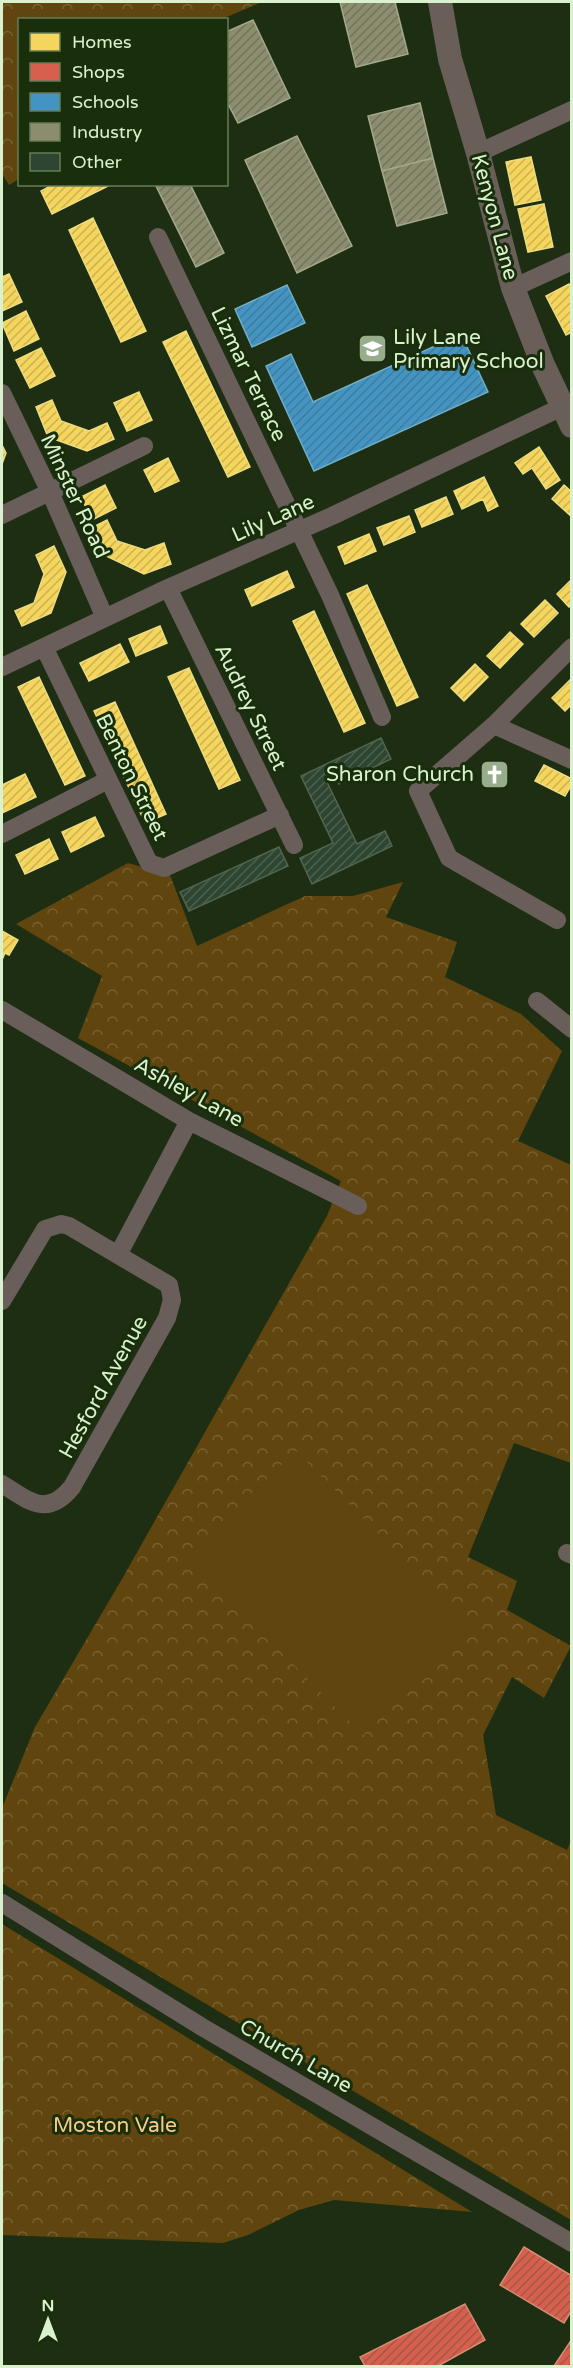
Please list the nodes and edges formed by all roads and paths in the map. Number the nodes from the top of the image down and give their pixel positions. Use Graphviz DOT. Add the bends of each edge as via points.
graph roads {
  1 [pos="440,2"];
  2 [pos="572,110"];
  3 [pos="478,153"];
  4 [pos="158,237"];
  5 [pos="572,261"];
  6 [pos="513,288"];
  7 [pos="2,393"];
  8 [pos="566,416"];
  9 [pos="144,446"];
  10 [pos="50,492"];
  11 [pos="2,515"];
  12 [pos="299,531"];
  13 [pos="168,588"];
  14 [pos="105,618"];
  15 [pos="44,647"];
  16 [pos="572,647"];
  17 [pos="2,667"];
  18 [pos="382,717"];
  19 [pos="494,725"];
  20 [pos="572,760"];
  21 [pos="108,780"];
  22 [pos="280,815"];
  23 [pos="2,834"];
  24 [pos="294,845"];
  25 [pos="557,920"];
  26 [pos="537,1001"];
  27 [pos="2,1010"];
  28 [pos="572,1029"];
  29 [pos="189,1121"];
  30 [pos="358,1206"];
  31 [pos="118,1255"];
  32 [pos="2,1301"];
  33 [pos="2,1484"];
  34 [pos="2,1903"];
  35 [pos="572,2243"];
  1 -- 3 [label="street, Kenyon Lane" via="450,60"];
  2 -- 3 [label="street"];
  3 -- 6 [label="street, Kenyon Lane"];
  4 -- 12 [label="street, Lizmar Terrace"];
  5 -- 6 [label="street"];
  6 -- 8 [label="street, Kenyon Lane"];
  7 -- 10 [label="street, Minster Road"];
  8 -- 12 [label="street, Lily Lane"];
  9 -- 10 [label="street"];
  10 -- 11 [label="street"];
  10 -- 14 [label="street, Minster Road"];
  12 -- 13 [label="street, Lily Lane"];
  12 -- 18 [label="street, Lizmar Terrace"];
  13 -- 14 [label="street, Lily Lane"];
  13 -- 22 [label="street, Audrey Street"];
  14 -- 15 [label="street, Lily Lane"];
  15 -- 17 [label="street, Lily Lane"];
  15 -- 21 [label="street, Benton Street"];
  16 -- 19 [label="street"];
  19 -- 20 [label="street"];
  19 -- 25 [label="street" via="418,791 449,858"];
  21 -- 22 [label="street, Benton Street" via="149,863 164,868"];
  21 -- 23 [label="street"];
  22 -- 24 [label="street, Audrey Street"];
  26 -- 28 [label="street"];
  27 -- 29 [label="street, Ashley Lane"];
  29 -- 30 [label="street, Ashley Lane"];
  29 -- 31 [label="street"];
  31 -- 32 [label="street" via="69,1226 61,1224 45,1230"];
  31 -- 33 [label="street, Hesford Avenue" via="169,1285 172,1300 167,1318 64,1497 54,1504 32,1503"];
  34 -- 35 [label="street, Church Lane" via="202,2027"];
}
